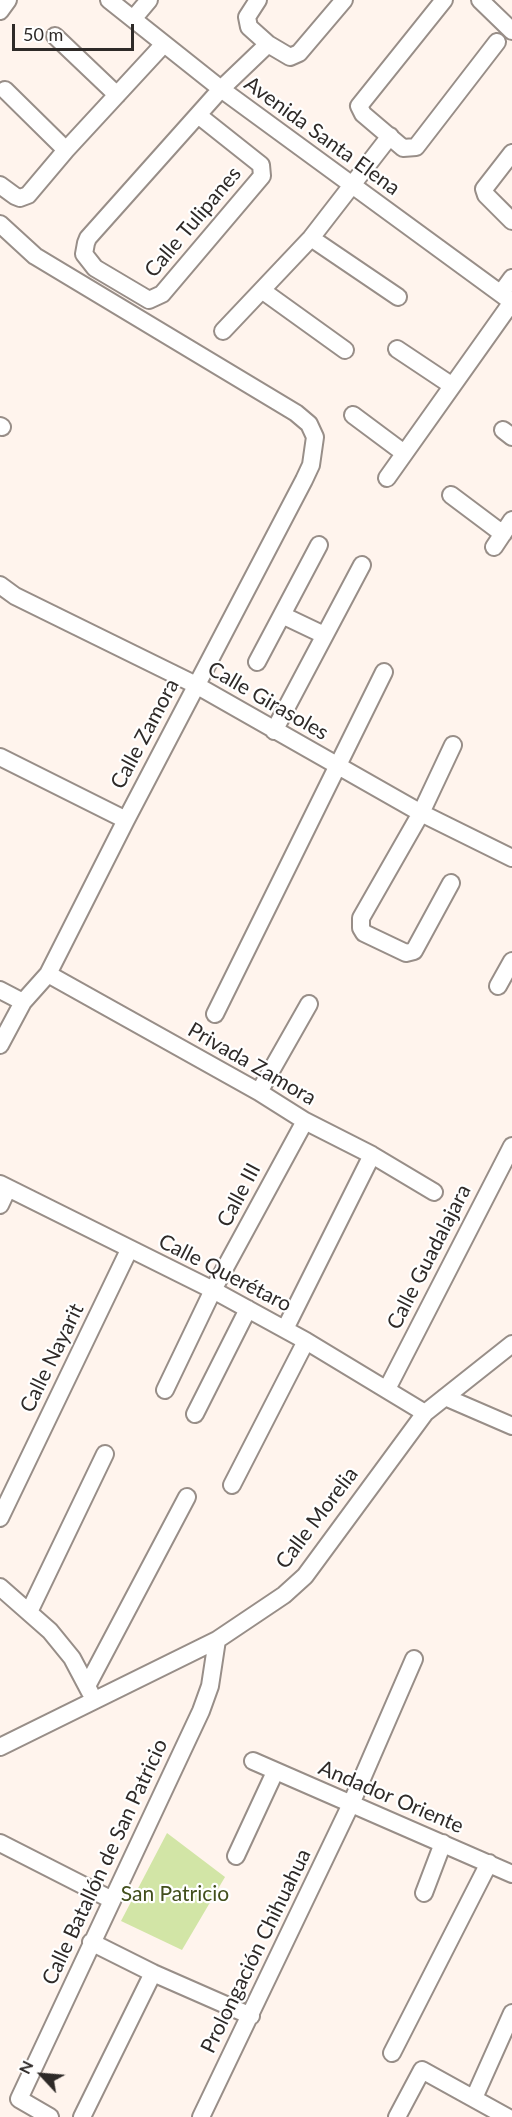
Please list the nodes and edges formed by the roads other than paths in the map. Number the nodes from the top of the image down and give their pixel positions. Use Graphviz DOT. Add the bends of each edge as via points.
graph roads {
  1 [pos="8,0"];
  2 [pos="110,0"];
  3 [pos="150,0"];
  4 [pos="258,0"];
  5 [pos="344,0"];
  6 [pos="444,0"];
  7 [pos="480,0"];
  8 [pos="0,11"];
  9 [pos="133,19"];
  10 [pos="512,31"];
  11 [pos="55,36"];
  12 [pos="498,42"];
  13 [pos="268,44"];
  14 [pos="163,45"];
  15 [pos="221,89"];
  16 [pos="5,90"];
  17 [pos="117,95"];
  18 [pos="198,115"];
  19 [pos="390,136"];
  20 [pos="66,150"];
  21 [pos="512,153"];
  22 [pos="0,185"];
  23 [pos="352,187"];
  24 [pos="512,221"];
  25 [pos="0,225"];
  26 [pos="311,238"];
  27 [pos="512,278"];
  28 [pos="262,291"];
  29 [pos="398,297"];
  30 [pos="508,299"];
  31 [pos="223,331"];
  32 [pos="397,349"];
  33 [pos="345,350"];
  34 [pos="451,385"];
  35 [pos="353,415"];
  36 [pos="404,453"];
  37 [pos="387,478"];
  38 [pos="451,495"];
  39 [pos="503,534"];
  40 [pos="319,545"];
  41 [pos="362,564"];
  42 [pos="0,585"];
  43 [pos="282,615"];
  44 [pos="324,635"];
  45 [pos="257,662"];
  46 [pos="384,672"];
  47 [pos="196,685"];
  48 [pos="274,731"];
  49 [pos="453,745"];
  50 [pos="0,757"];
  51 [pos="336,766"];
  52 [pos="421,813"];
  53 [pos="126,820"];
  54 [pos="512,858"];
  55 [pos="450,883"];
  56 [pos="512,961"];
  57 [pos="48,974"];
  58 [pos="498,986"];
  59 [pos="0,990"];
  60 [pos="23,1002"];
  61 [pos="309,1004"];
  62 [pos="215,1014"];
  63 [pos="0,1045"];
  64 [pos="259,1092"];
  65 [pos="305,1120"];
  66 [pos="512,1146"];
  67 [pos="372,1155"];
  68 [pos="4,1186"];
  69 [pos="434,1192"];
  70 [pos="0,1205"];
  71 [pos="129,1250"];
  72 [pos="213,1290"];
  73 [pos="248,1309"];
  74 [pos="285,1329"];
  75 [pos="306,1341"];
  76 [pos="512,1344"];
  77 [pos="387,1389"];
  78 [pos="165,1390"];
  79 [pos="445,1397"];
  80 [pos="425,1413"];
  81 [pos="195,1414"];
  82 [pos="512,1426"];
  83 [pos="105,1454"];
  84 [pos="232,1485"];
  85 [pos="187,1497"];
  86 [pos="0,1518"];
  87 [pos="0,1587"];
  88 [pos="29,1612"];
  89 [pos="217,1640"];
  90 [pos="414,1659"];
  91 [pos="90,1692"];
  92 [pos="0,1747"];
  93 [pos="253,1761"];
  94 [pos="274,1772"];
  95 [pos="351,1804"];
  96 [pos="0,1843"];
  97 [pos="443,1843"];
  98 [pos="236,1856"];
  99 [pos="489,1863"];
  100 [pos="512,1874"];
  101 [pos="424,1893"];
  102 [pos="112,1900"];
  103 [pos="91,1942"];
  104 [pos="153,1973"];
  105 [pos="512,2013"];
  106 [pos="251,2016"];
  107 [pos="392,2053"];
  108 [pos="474,2098"];
  109 [pos="50,2117"];
  110 [pos="82,2117"];
  111 [pos="201,2117"];
  112 [pos="397,2117"];
  113 [pos="507,2117"];
  1 -- 8 [label="street"];
  2 -- 9 [label="street, Avenida Santa Elena"];
  3 -- 9 [label="street"];
  4 -- 13 [label="street" via="246,22"];
  5 -- 13 [label="street" via="299,53 286,56"];
  6 -- 19 [label="street" via="359,106"];
  7 -- 10 [label="street"];
  9 -- 14 [label="street, Avenida Santa Elena"];
  11 -- 17 [label="street"];
  12 -- 19 [label="street" via="416,147 403,148"];
  13 -- 15 [label="street, Calle Tulipanes"];
  14 -- 15 [label="street, Avenida Santa Elena"];
  14 -- 17 [label="street"];
  15 -- 18 [label="street, Calle Tulipanes"];
  15 -- 23 [label="street, Avenida Santa Elena"];
  16 -- 20 [label="street"];
  17 -- 20 [label="street"];
  18 -- 18 [label="street, Calle Tulipanes" via="261,165 262,176 162,294 149,300 95,268 84,254 84,247"];
  19 -- 23 [label="street"];
  20 -- 22 [label="street" via="28,195 20,198"];
  21 -- 24 [label="street" via="484,189"];
  23 -- 26 [label="street"];
  23 -- 30 [label="street, Avenida Santa Elena"];
  25 -- 47 [label="street, Calle Zamora" via="35,256 296,414 309,424 315,437 311,465 304,480"];
  26 -- 28 [label="street"];
  26 -- 29 [label="street"];
  27 -- 30 [label="street"];
  28 -- 31 [label="street"];
  28 -- 33 [label="street"];
  30 -- 34 [label="street"];
  32 -- 34 [label="street"];
  34 -- 36 [label="street"];
  35 -- 36 [label="street"];
  36 -- 37 [label="street"];
  38 -- 39 [label="street"];
  40 -- 43 [label="street"];
  41 -- 44 [label="street"];
  42 -- 47 [label="street, Calle Girasoles"];
  43 -- 44 [label="street"];
  43 -- 45 [label="street"];
  44 -- 48 [label="street"];
  46 -- 51 [label="street"];
  47 -- 48 [label="street, Calle Girasoles"];
  47 -- 53 [label="street, Calle Zamora"];
  48 -- 51 [label="street, Calle Girasoles"];
  49 -- 52 [label="street"];
  50 -- 53 [label="street"];
  51 -- 52 [label="street, Calle Girasoles"];
  51 -- 62 [label="street"];
  52 -- 54 [label="street, Calle Girasoles"];
  52 -- 55 [label="street" via="361,918 361,928 406,953 414,951"];
  53 -- 57 [label="street, Calle Zamora"];
  56 -- 58 [label="street"];
  57 -- 60 [label="street, Calle Zamora"];
  57 -- 64 [label="street, Privada Zamora"];
  59 -- 60 [label="street"];
  60 -- 63 [label="street, Calle Zamora"];
  61 -- 64 [label="street"];
  64 -- 65 [label="street, Privada Zamora"];
  65 -- 67 [label="street, Privada Zamora"];
  65 -- 72 [label="street, Calle III"];
  66 -- 77 [label="street, Calle Guadalajara"];
  67 -- 69 [label="street, Privada Zamora"];
  67 -- 74 [label="street"];
  68 -- 70 [label="street"];
  68 -- 71 [label="street, Calle Querétaro"];
  71 -- 72 [label="street, Calle Querétaro"];
  71 -- 86 [label="street, Calle Nayarit"];
  72 -- 73 [label="street, Calle Querétaro"];
  72 -- 78 [label="street, Calle III"];
  73 -- 74 [label="street, Calle Querétaro"];
  73 -- 81 [label="street"];
  74 -- 75 [label="street, Calle Querétaro"];
  75 -- 77 [label="street, Calle Querétaro"];
  75 -- 84 [label="street"];
  76 -- 79 [label="street, Calle Morelia"];
  77 -- 80 [label="street, Calle Querétaro"];
  79 -- 80 [label="street, Calle Morelia"];
  79 -- 82 [label="street"];
  80 -- 89 [label="street, Calle Morelia" via="305,1576 284,1595"];
  83 -- 88 [label="street"];
  85 -- 91 [label="street"];
  87 -- 88 [label="street"];
  88 -- 91 [label="street" via="72,1658"];
  89 -- 91 [label="street, Calle Morelia"];
  89 -- 102 [label="street, Calle Batallón de San Patricio" via="210,1686 201,1711"];
  90 -- 95 [label="street, Prolongación Chihuahua"];
  91 -- 92 [label="street, Calle Morelia"];
  93 -- 94 [label="street, Andador Oriente"];
  94 -- 95 [label="street, Andador Oriente"];
  94 -- 98 [label="street"];
  95 -- 97 [label="street, Andador Oriente"];
  95 -- 106 [label="street, Prolongación Chihuahua"];
  96 -- 102 [label="street"];
  97 -- 99 [label="street, Andador Oriente"];
  97 -- 101 [label="street"];
  99 -- 100 [label="street, Andador Oriente"];
  99 -- 107 [label="street"];
  102 -- 103 [label="street, Calle Batallón de San Patricio"];
  103 -- 104 [label="street"];
  103 -- 109 [label="street, Calle Batallón de San Patricio" via="19,2099"];
  104 -- 106 [label="street"];
  104 -- 110 [label="street"];
  105 -- 108 [label="street"];
  106 -- 111 [label="street, Prolongación Chihuahua"];
  108 -- 112 [label="street" via="422,2070"];
  108 -- 113 [label="street"];
}
